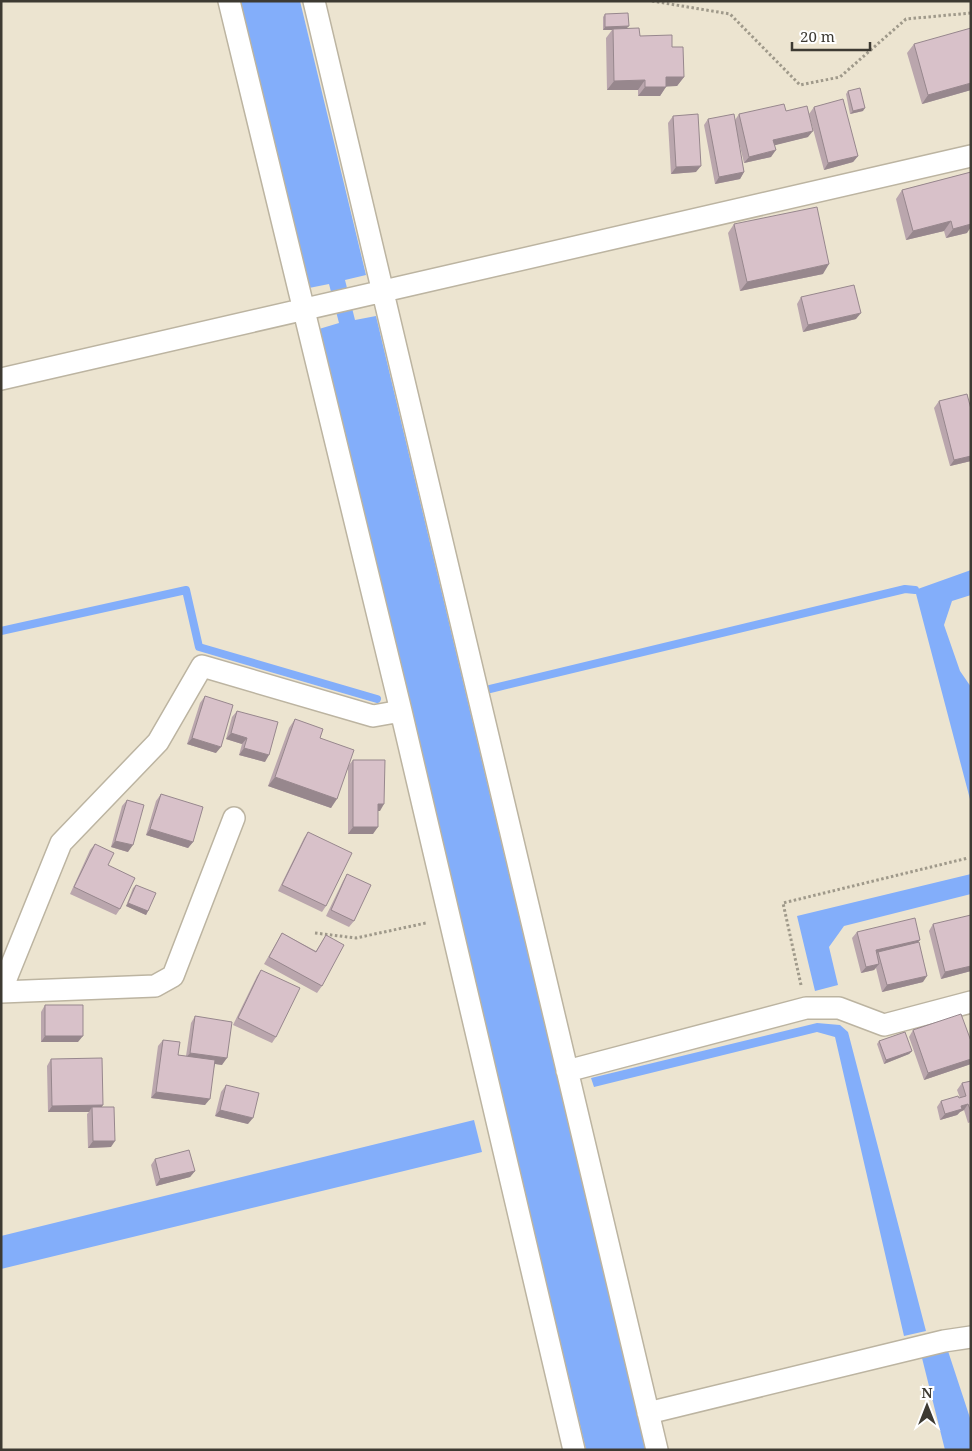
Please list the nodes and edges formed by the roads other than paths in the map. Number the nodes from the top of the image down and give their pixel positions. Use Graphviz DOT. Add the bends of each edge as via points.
graph roads {
  1 [pos="229,1"];
  2 [pos="314,1"];
  3 [pos="971,156"];
  4 [pos="382,292"];
  5 [pos="302,310"];
  6 [pos="1,379"];
  7 [pos="400,712"];
  8 [pos="234,818"];
  9 [pos="1,991"];
  10 [pos="971,1002"];
  11 [pos="567,1071"];
  12 [pos="971,1337"];
  13 [pos="648,1413"];
  14 [pos="574,1450"];
  15 [pos="657,1450"];
  1 -- 5 [label="street"];
  2 -- 4 [label="street"];
  3 -- 4 [label="street"];
  4 -- 5 [label="street"];
  4 -- 11 [label="street"];
  5 -- 6 [label="street"];
  5 -- 7 [label="street"];
  7 -- 9 [label="street" via="373,716 202,666 158,742 61,843"];
  7 -- 14 [label="street"];
  8 -- 9 [label="street" via="173,976 154,986"];
  10 -- 11 [label="street" via="884,1025 840,1008 806,1008"];
  11 -- 13 [label="street"];
  12 -- 13 [label="street"];
  13 -- 15 [label="street"];
}
